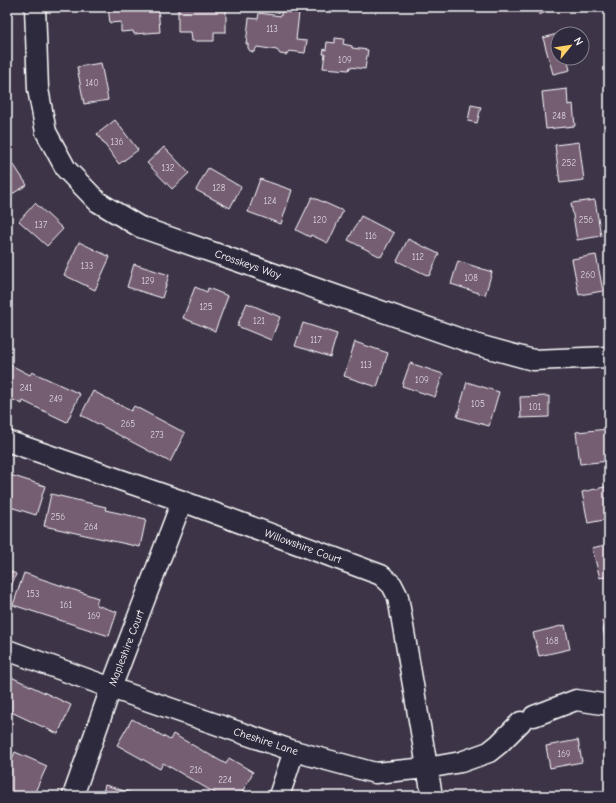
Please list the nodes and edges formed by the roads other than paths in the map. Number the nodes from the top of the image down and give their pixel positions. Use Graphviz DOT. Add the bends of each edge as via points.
graph roads {
  1 [pos="35,7"];
  2 [pos="609,357"];
  3 [pos="7,441"];
  4 [pos="182,502"];
  5 [pos="7,650"];
  6 [pos="111,688"];
  7 [pos="609,705"];
  8 [pos="294,751"];
  9 [pos="427,768"];
  10 [pos="73,796"];
  11 [pos="279,796"];
  12 [pos="432,796"];
  1 -- 2 [label="street, Crosskeys Way" via="38,89 46,132 66,169 98,202 140,226 478,345 533,360"];
  3 -- 4 [label="street, Willowshire Court"];
  4 -- 6 [label="street, Mapleshire Court"];
  4 -- 9 [label="street, Willowshire Court" via="382,574 398,597"];
  5 -- 6 [label="street, Cheshire Lane"];
  6 -- 8 [label="street, Cheshire Lane"];
  6 -- 10 [label="street, Mapleshire Court"];
  7 -- 9 [label="street, Cheshire Lane" via="576,700 527,719 489,752 461,762"];
  8 -- 9 [label="street, Cheshire Lane" via="375,773"];
  8 -- 11 [label="street"];
  9 -- 12 [label="street, Willowshire Court"];
}
